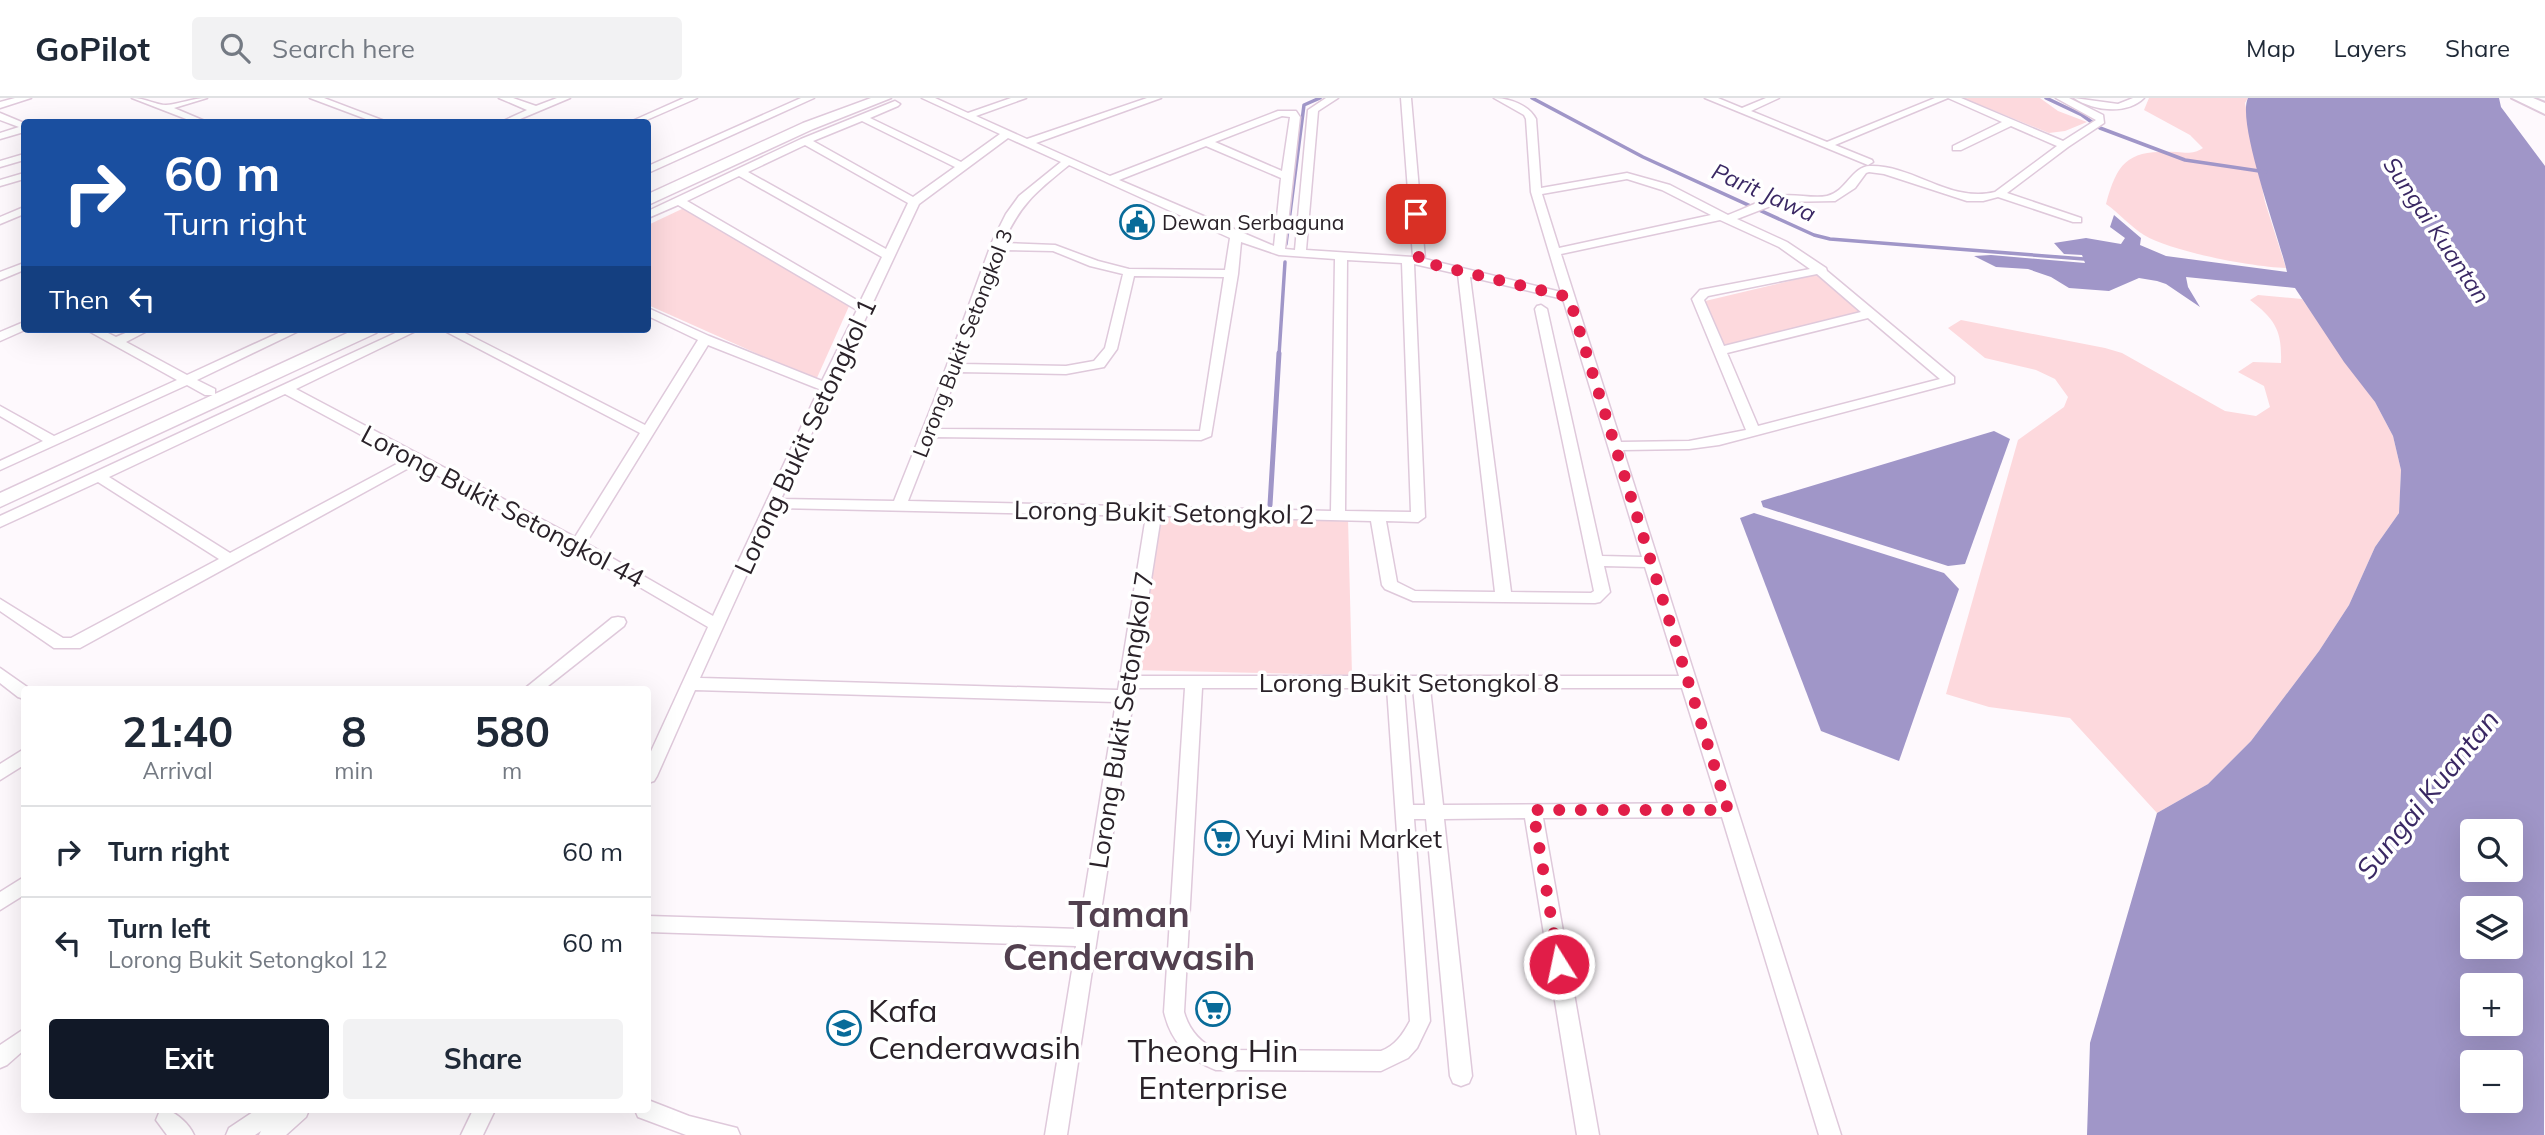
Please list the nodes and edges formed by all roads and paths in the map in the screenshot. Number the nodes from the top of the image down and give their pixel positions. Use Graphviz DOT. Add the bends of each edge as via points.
graph roads {
  1 [pos="26,98"];
  2 [pos="137,98"];
  3 [pos="202,98"];
  4 [pos="338,98"];
  5 [pos="505,98"];
  6 [pos="565,98"];
  7 [pos="692,98"];
  8 [pos="809,98"];
  9 [pos="864,98"];
  10 [pos="927,98"];
  11 [pos="1021,98"];
  12 [pos="1156,98"];
  13 [pos="1333,98"];
  14 [pos="1406,98"];
  15 [pos="1499,98"];
  16 [pos="1710,98"];
  17 [pos="1774,98"];
  18 [pos="1943,98"];
  19 [pos="1953,98"];
  20 [pos="2061,98"];
  21 [pos="2078,98"];
  22 [pos="2139,98"];
  23 [pos="2520,98"];
  24 [pos="321,100"];
  25 [pos="889,101"];
  26 [pos="0,104"];
  27 [pos="165,108"];
  28 [pos="2545,109"];
  29 [pos="537,110"];
  30 [pos="1742,111"];
  31 [pos="970,115"];
  32 [pos="0,116"];
  33 [pos="861,117"];
  34 [pos="193,119"];
  35 [pos="374,119"];
  36 [pos="514,119"];
  37 [pos="642,119"];
  38 [pos="2011,122"];
  39 [pos="21,126"];
  40 [pos="21,129"];
  41 [pos="1008,132"];
  42 [pos="0,136"];
  43 [pos="805,141"];
  44 [pos="1028,142"];
  45 [pos="1206,142"];
  46 [pos="1827,145"];
  47 [pos="2064,145"];
  48 [pos="1957,148"];
  49 [pos="21,158"];
  50 [pos="1068,161"];
  51 [pos="1868,162"];
  52 [pos="0,164"];
  53 [pos="961,166"];
  54 [pos="651,169"];
  55 [pos="740,172"];
  56 [pos="21,177"];
  57 [pos="1286,177"];
  58 [pos="1109,180"];
  59 [pos="0,183"];
  60 [pos="651,189"];
  61 [pos="1536,192"];
  62 [pos="1999,194"];
  63 [pos="651,199"];
  64 [pos="678,200"];
  65 [pos="914,202"];
  66 [pos="21,211"];
  67 [pos="651,214"];
  68 [pos="1728,217"];
  69 [pos="5,219"];
  70 [pos="2077,220"];
  71 [pos="1236,236"];
  72 [pos="997,246"];
  73 [pos="1279,252"];
  74 [pos="1300,253"];
  75 [pos="1555,253"];
  76 [pos="888,256"];
  77 [pos="1341,256"];
  78 [pos="1413,261"];
  79 [pos="21,267"];
  80 [pos="1822,270"];
  81 [pos="1129,272"];
  82 [pos="1464,272"];
  83 [pos="1232,274"];
  84 [pos="0,276"];
  85 [pos="1569,297"];
  86 [pos="864,309"];
  87 [pos="1541,309"];
  88 [pos="651,313"];
  89 [pos="1872,313"];
  90 [pos="21,327"];
  91 [pos="98,333"];
  92 [pos="136,333"];
  93 [pos="290,333"];
  94 [pos="336,333"];
  95 [pos="361,333"];
  96 [pos="405,333"];
  97 [pos="455,333"];
  98 [pos="0,337"];
  99 [pos="705,339"];
  100 [pos="116,342"];
  101 [pos="1718,351"];
  102 [pos="952,368"];
  103 [pos="199,385"];
  104 [pos="828,388"];
  105 [pos="286,389"];
  106 [pos="0,410"];
  107 [pos="1753,430"];
  108 [pos="649,432"];
  109 [pos="928,433"];
  110 [pos="54,442"];
  111 [pos="1616,446"];
  112 [pos="415,459"];
  113 [pos="0,466"];
  114 [pos="100,477"];
  115 [pos="0,488"];
  116 [pos="0,501"];
  117 [pos="772,503"];
  118 [pos="899,506"];
  119 [pos="1154,512"];
  120 [pos="1338,516"];
  121 [pos="1378,517"];
  122 [pos="0,523"];
  123 [pos="578,545"];
  124 [pos="229,559"];
  125 [pos="1596,561"];
  126 [pos="1652,562"];
  127 [pos="1504,598"];
  128 [pos="0,604"];
  129 [pos="618,622"];
  130 [pos="718,626"];
  131 [pos="0,674"];
  132 [pos="1421,681"];
  133 [pos="1395,682"];
  134 [pos="1689,682"];
  135 [pos="1194,683"];
  136 [pos="691,684"];
  137 [pos="536,686"];
  138 [pos="1128,689"];
  139 [pos="21,691"];
  140 [pos="21,758"];
  141 [pos="651,770"];
  142 [pos="1,772"];
  143 [pos="1533,810"];
  144 [pos="1728,810"];
  145 [pos="1405,811"];
  146 [pos="1434,811"];
  147 [pos="21,887"];
  148 [pos="0,902"];
  149 [pos="651,924"];
  150 [pos="1085,938"];
  151 [pos="21,1040"];
  152 [pos="0,1058"];
  153 [pos="1461,1076"];
  154 [pos="651,1112"];
  155 [pos="269,1113"];
  156 [pos="295,1113"];
  157 [pos="483,1113"];
  158 [pos="688,1130"];
  159 [pos="237,1135"];
  160 [pos="270,1135"];
  161 [pos="472,1135"];
  162 [pos="729,1135"];
  163 [pos="1056,1135"];
  164 [pos="1588,1135"];
  165 [pos="1830,1135"];
  1 -- 26 [label="street"];
  2 -- 27 [label="street"];
  3 -- 27 [label="street"];
  4 -- 24 [label="street"];
  5 -- 29 [label="street"];
  6 -- 29 [label="street"];
  7 -- 37 [label="street"];
  8 -- 54 [label="street"];
  9 -- 60 [label="main road"];
  10 -- 31 [label="street"];
  11 -- 31 [label="street"];
  12 -- 44 [label="street"];
  13 -- 74 [label="street" via="1313,110"];
  14 -- 78 [label="street"];
  15 -- 61 [label="street" via="1531,119"];
  16 -- 30 [label="street"];
  17 -- 30 [label="street"];
  18 -- 46 [label="street"];
  19 -- 38 [label="street"];
  20 -- 47 [label="street" via="2101,121"];
  21 -- 22 [label="street" via="2118,106"];
  23 -- 28 [label="highway"];
  24 -- 35 [label="street"];
  25 -- 33 [label="street"];
  25 -- 63 [label="main road" via="808,126"];
  27 -- 34 [label="street"];
  29 -- 36 [label="street"];
  30 -- 46 [label="street"];
  31 -- 41 [label="street"];
  32 -- 39 [label="street"];
  33 -- 43 [label="street"];
  33 -- 53 [label="street"];
  38 -- 47 [label="street"];
  38 -- 48 [label="street"];
  40 -- 42 [label="street"];
  41 -- 44 [label="street"];
  41 -- 53 [label="street, Lorong Bukit Setongkol 1"];
  43 -- 55 [label="street"];
  43 -- 65 [label="street"];
  44 -- 50 [label="street"];
  45 -- 57 [label="street"];
  45 -- 57 [label="street" via="1281,113 1293,114"];
  45 -- 58 [label="street"];
  46 -- 51 [label="street"];
  47 -- 62 [label="street"];
  49 -- 52 [label="street"];
  50 -- 58 [label="street"];
  50 -- 72 [label="street, Lorong Bukit Setongkol 3" via="1023,198"];
  53 -- 65 [label="street, Lorong Bukit Setongkol 1"];
  55 -- 64 [label="street"];
  55 -- 76 [label="street"];
  56 -- 59 [label="street"];
  57 -- 73 [label="street"];
  58 -- 71 [label="street"];
  61 -- 68 [label="street" via="1627,176"];
  61 -- 75 [label="street"];
  62 -- 68 [label="street" via="1973,198 1869,169 1831,199 1780,199"];
  62 -- 70 [label="street"];
  64 -- 67 [label="street"];
  64 -- 86 [label="street"];
  65 -- 76 [label="street, Lorong Bukit Setongkol 1"];
  66 -- 69 [label="street"];
  68 -- 75 [label="street"];
  68 -- 80 [label="street" via="1785,244"];
  71 -- 73 [label="street"];
  71 -- 83 [label="street"];
  72 -- 81 [label="street" via="1055,248"];
  72 -- 102 [label="street, Lorong Bukit Setongkol 3"];
  73 -- 74 [label="street"];
  74 -- 77 [label="street"];
  75 -- 85 [label="street"];
  76 -- 86 [label="street, Lorong Bukit Setongkol 1"];
  77 -- 78 [label="street"];
  77 -- 120 [label="street, Lorong Bukit Setongkol 2"];
  78 -- 82 [label="street"];
  78 -- 121 [label="street" via="1418,517"];
  79 -- 84 [label="street"];
  80 -- 89 [label="street"];
  80 -- 101 [label="street" via="1701,295 1698,303"];
  81 -- 83 [label="street"];
  81 -- 102 [label="street" via="1111,349 1099,364 1066,370"];
  82 -- 85 [label="street"];
  82 -- 127 [label="street"];
  83 -- 109 [label="street" via="1209,427 1201,436"];
  85 -- 111 [label="street"];
  86 -- 104 [label="street, Lorong Bukit Setongkol 1"];
  87 -- 125 [label="street"];
  88 -- 99 [label="street"];
  89 -- 101 [label="street"];
  89 -- 107 [label="street" via="1949,380"];
  90 -- 98 [label="street"];
  91 -- 100 [label="street"];
  92 -- 100 [label="street"];
  93 -- 103 [label="street"];
  94 -- 103 [label="main road"];
  95 -- 116 [label="main road"];
  96 -- 105 [label="street"];
  97 -- 108 [label="street"];
  99 -- 104 [label="street"];
  99 -- 108 [label="street"];
  100 -- 103 [label="street"];
  101 -- 107 [label="street"];
  102 -- 109 [label="street, Lorong Bukit Setongkol 3"];
  103 -- 110 [label="street"];
  103 -- 115 [label="main road"];
  104 -- 117 [label="street, Lorong Bukit Setongkol 1"];
  105 -- 112 [label="street, Lorong Bukit Setongkol 44"];
  105 -- 114 [label="street"];
  106 -- 110 [label="street"];
  107 -- 111 [label="street" via="1689,445"];
  108 -- 123 [label="street"];
  109 -- 118 [label="street, Lorong Bukit Setongkol 3"];
  110 -- 113 [label="street"];
  111 -- 126 [label="street"];
  112 -- 123 [label="street, Lorong Bukit Setongkol 44"];
  112 -- 124 [label="street"];
  114 -- 122 [label="street"];
  114 -- 124 [label="street"];
  117 -- 118 [label="street, Lorong Bukit Setongkol 2"];
  117 -- 130 [label="street, Lorong Bukit Setongkol 1"];
  118 -- 119 [label="street, Lorong Bukit Setongkol 2"];
  119 -- 120 [label="street, Lorong Bukit Setongkol 2"];
  119 -- 138 [label="street, Lorong Bukit Setongkol 7"];
  120 -- 121 [label="street"];
  121 -- 127 [label="street" via="1390,585 1399,591 1413,596"];
  123 -- 130 [label="street, Lorong Bukit Setongkol 44"];
  124 -- 128 [label="street" via="74,644 60,644"];
  125 -- 126 [label="street"];
  125 -- 127 [label="street" via="1602,592 1594,598"];
  126 -- 134 [label="street"];
  129 -- 137 [label="street"];
  130 -- 136 [label="street, Lorong Bukit Setongkol 1"];
  131 -- 139 [label="street"];
  132 -- 133 [label="street, Lorong Bukit Setongkol 8"];
  132 -- 134 [label="street, Lorong Bukit Setongkol 8"];
  132 -- 146 [label="street"];
  133 -- 135 [label="street, Lorong Bukit Setongkol 8"];
  133 -- 145 [label="street"];
  134 -- 144 [label="street"];
  135 -- 138 [label="street, Lorong Bukit Setongkol 8"];
  135 -- 145 [label="street" via="1174,1012 1177,1027 1200,1055 1216,1060 1395,1058 1420,1021"];
  136 -- 138 [label="street, Lorong Bukit Setongkol 8"];
  136 -- 141 [label="street, Lorong Bukit Setongkol 1"];
  138 -- 150 [label="street, Lorong Bukit Setongkol 7"];
  140 -- 142 [label="street"];
  143 -- 144 [label="street"];
  143 -- 146 [label="street"];
  143 -- 164 [label="street"];
  144 -- 165 [label="street"];
  145 -- 146 [label="street"];
  146 -- 153 [label="street"];
  147 -- 148 [label="street"];
  149 -- 150 [label="street"];
  150 -- 163 [label="street, Lorong Bukit Setongkol 7"];
  151 -- 152 [label="street"];
  154 -- 158 [label="street"];
  155 -- 159 [label="street"];
  156 -- 160 [label="street"];
  157 -- 161 [label="street"];
  158 -- 162 [label="street"];
}
